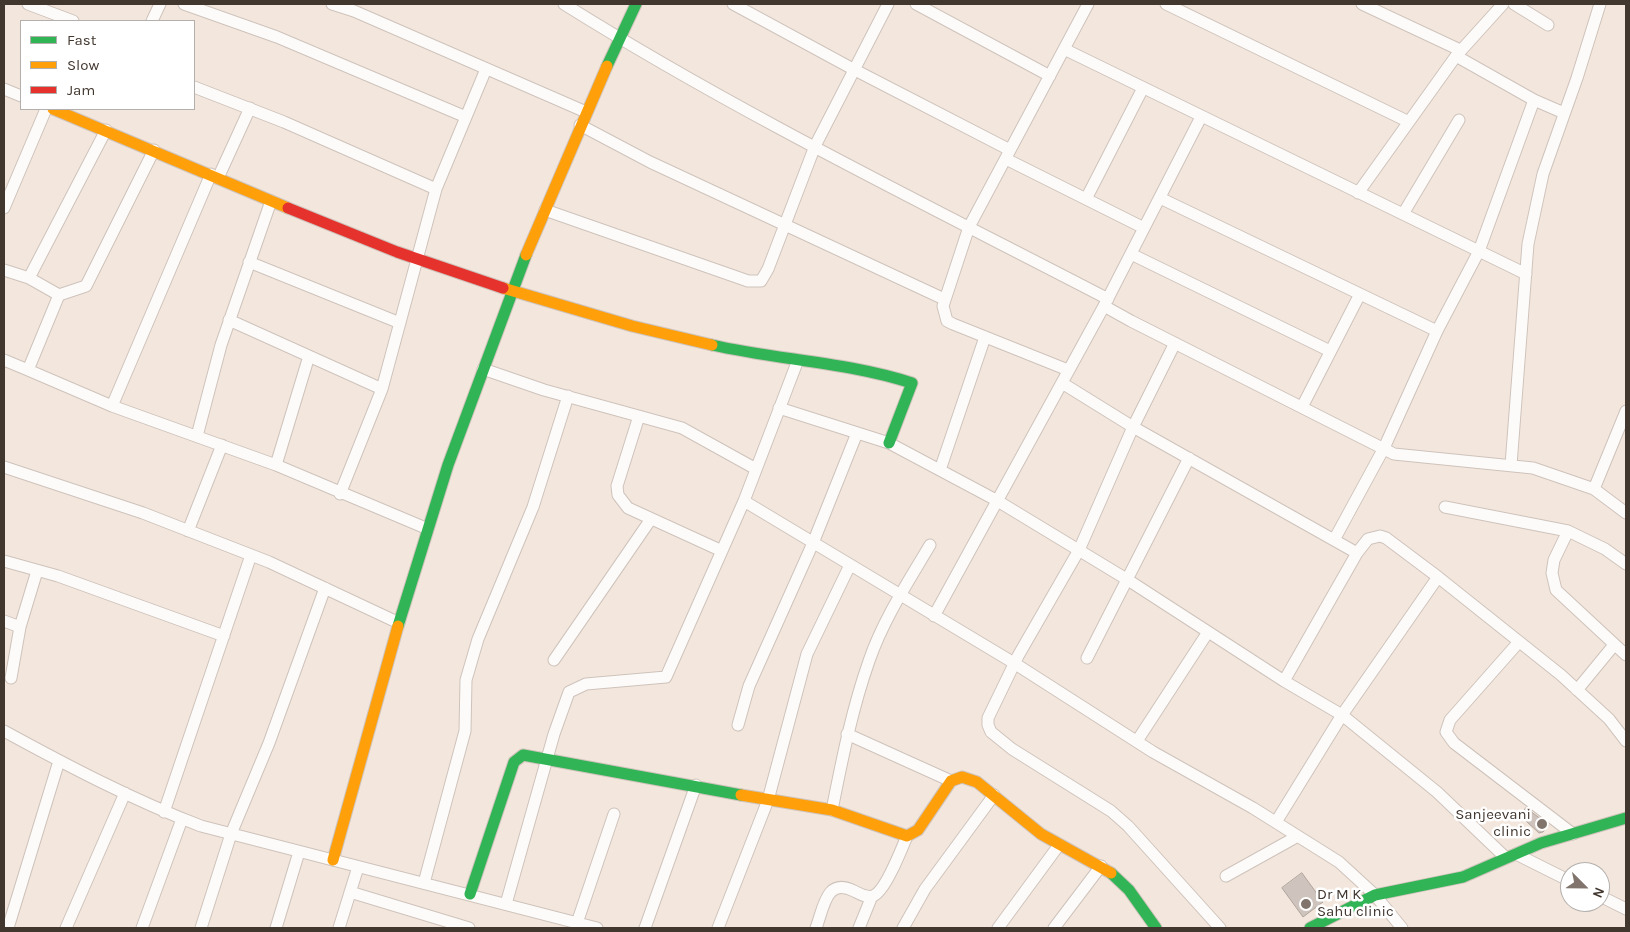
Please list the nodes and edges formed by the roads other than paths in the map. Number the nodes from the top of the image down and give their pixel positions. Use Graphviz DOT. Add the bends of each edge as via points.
graph roads {
  1 [pos="28,4"];
  2 [pos="160,4"];
  3 [pos="184,4"];
  4 [pos="332,4"];
  5 [pos="564,4"];
  6 [pos="636,4"];
  7 [pos="733,4"];
  8 [pos="888,4"];
  9 [pos="916,4"];
  10 [pos="1088,4"];
  11 [pos="1166,4"];
  12 [pos="1362,4"];
  13 [pos="1503,4"];
  14 [pos="1514,4"];
  15 [pos="1600,4"];
  16 [pos="70,20"];
  17 [pos="152,20"];
  18 [pos="1548,25"];
  19 [pos="619,39"];
  20 [pos="1064,50"];
  21 [pos="1458,53"];
  22 [pos="486,69"];
  23 [pos="853,69"];
  24 [pos="1050,76"];
  25 [pos="195,87"];
  26 [pos="1143,88"];
  27 [pos="4,89"];
  28 [pos="20,96"];
  29 [pos="1534,100"];
  30 [pos="250,108"];
  31 [pos="46,110"];
  32 [pos="56,110"];
  33 [pos="586,112"];
  34 [pos="1564,113"];
  35 [pos="466,117"];
  36 [pos="1202,117"];
  37 [pos="1459,120"];
  38 [pos="1407,121"];
  39 [pos="580,125"];
  40 [pos="106,130"];
  41 [pos="815,146"];
  42 [pos="154,150"];
  43 [pos="1008,154"];
  44 [pos="214,176"];
  45 [pos="436,190"];
  46 [pos="1358,192"];
  47 [pos="1160,198"];
  48 [pos="1086,199"];
  49 [pos="271,201"];
  50 [pos="4,208"];
  51 [pos="545,210"];
  52 [pos="1403,214"];
  53 [pos="785,224"];
  54 [pos="969,227"];
  55 [pos="1144,228"];
  56 [pos="1479,251"];
  57 [pos="1131,254"];
  58 [pos="415,260"];
  59 [pos="249,262"];
  60 [pos="4,270"];
  61 [pos="1526,274"];
  62 [pos="29,278"];
  63 [pos="512,291"];
  64 [pos="1360,294"];
  65 [pos="59,295"];
  66 [pos="944,299"];
  67 [pos="1106,302"];
  68 [pos="229,320"];
  69 [pos="400,323"];
  70 [pos="1437,331"];
  71 [pos="984,337"];
  72 [pos="1175,343"];
  73 [pos="1330,351"];
  74 [pos="309,356"];
  75 [pos="4,360"];
  76 [pos="798,360"];
  77 [pos="483,369"];
  78 [pos="28,370"];
  79 [pos="1068,370"];
  80 [pos="1062,382"];
  81 [pos="382,390"];
  82 [pos="568,396"];
  83 [pos="112,406"];
  84 [pos="1302,407"];
  85 [pos="779,408"];
  86 [pos="1626,411"];
  87 [pos="639,416"];
  88 [pos="1133,426"];
  89 [pos="858,433"];
  90 [pos="197,436"];
  91 [pos="889,443"];
  92 [pos="222,445"];
  93 [pos="1384,448"];
  94 [pos="1189,458"];
  95 [pos="276,466"];
  96 [pos="1511,466"];
  97 [pos="4,467"];
  98 [pos="756,469"];
  99 [pos="940,470"];
  100 [pos="1594,489"];
  101 [pos="340,494"];
  102 [pos="996,500"];
  103 [pos="744,501"];
  104 [pos="1445,506"];
  105 [pos="1626,513"];
  106 [pos="651,519"];
  107 [pos="428,529"];
  108 [pos="188,531"];
  109 [pos="1568,531"];
  110 [pos="1334,540"];
  111 [pos="813,543"];
  112 [pos="930,545"];
  113 [pos="1079,550"];
  114 [pos="722,552"];
  115 [pos="1358,553"];
  116 [pos="251,555"];
  117 [pos="4,561"];
  118 [pos="1626,564"];
  119 [pos="850,565"];
  120 [pos="37,571"];
  121 [pos="1438,577"];
  122 [pos="1128,580"];
  123 [pos="325,588"];
  124 [pos="900,595"];
  125 [pos="934,616"];
  126 [pos="4,621"];
  127 [pos="399,623"];
  128 [pos="20,627"];
  129 [pos="1208,632"];
  130 [pos="224,636"];
  131 [pos="1518,643"];
  132 [pos="1614,645"];
  133 [pos="1626,655"];
  134 [pos="1087,658"];
  135 [pos="554,660"];
  136 [pos="1014,663"];
  137 [pos="11,678"];
  138 [pos="1284,681"];
  139 [pos="1577,690"];
  140 [pos="1342,715"];
  141 [pos="738,725"];
  142 [pos="4,731"];
  143 [pos="847,734"];
  144 [pos="1626,741"];
  145 [pos="1136,742"];
  146 [pos="547,760"];
  147 [pos="59,761"];
  148 [pos="951,781"];
  149 [pos="696,785"];
  150 [pos="125,793"];
  151 [pos="994,795"];
  152 [pos="768,800"];
  153 [pos="832,810"];
  154 [pos="164,812"];
  155 [pos="614,814"];
  156 [pos="1626,818"];
  157 [pos="182,819"];
  158 [pos="1276,822"];
  159 [pos="231,834"];
  160 [pos="1573,834"];
  161 [pos="907,836"];
  162 [pos="1298,836"];
  163 [pos="1059,845"];
  164 [pos="299,852"];
  165 [pos="1511,856"];
  166 [pos="333,860"];
  167 [pos="1101,866"];
  168 [pos="358,867"];
  169 [pos="1226,876"];
  170 [pos="1560,877"];
  171 [pos="424,883"];
  172 [pos="350,892"];
  173 [pos="470,894"];
  174 [pos="1375,895"];
  175 [pos="872,896"];
  176 [pos="1610,901"];
  177 [pos="506,904"];
  178 [pos="1626,909"];
  179 [pos="577,923"];
  180 [pos="8,928"];
  181 [pos="66,928"];
  182 [pos="142,928"];
  183 [pos="202,928"];
  184 [pos="276,928"];
  185 [pos="339,928"];
  186 [pos="469,928"];
  187 [pos="597,928"];
  188 [pos="645,928"];
  189 [pos="718,928"];
  190 [pos="816,928"];
  191 [pos="859,928"];
  192 [pos="902,928"];
  193 [pos="998,928"];
  194 [pos="1054,928"];
  195 [pos="1156,928"];
  196 [pos="1220,928"];
  197 [pos="1310,928"];
  198 [pos="1402,928"];
  1 -- 16 [label="street"];
  2 -- 17 [label="street"];
  3 -- 35 [label="street" via="277,37"];
  4 -- 22 [label="street"];
  5 -- 19 [label="street"];
  6 -- 19 [label="street"];
  7 -- 23 [label="street"];
  8 -- 23 [label="street"];
  9 -- 24 [label="street"];
  10 -- 20 [label="street"];
  11 -- 38 [label="street"];
  12 -- 21 [label="street"];
  13 -- 21 [label="street"];
  14 -- 18 [label="street"];
  15 -- 34 [label="street"];
  19 -- 33 [label="street"];
  19 -- 41 [label="street"];
  20 -- 24 [label="street"];
  20 -- 26 [label="street"];
  21 -- 29 [label="street"];
  21 -- 38 [label="street"];
  22 -- 33 [label="street"];
  22 -- 35 [label="street"];
  23 -- 41 [label="street"];
  23 -- 43 [label="street"];
  24 -- 43 [label="street"];
  25 -- 30 [label="street"];
  26 -- 36 [label="street"];
  26 -- 48 [label="street"];
  27 -- 28 [label="street"];
  29 -- 34 [label="street"];
  29 -- 56 [label="street"];
  30 -- 44 [label="street"];
  30 -- 45 [label="street"];
  31 -- 50 [label="street"];
  32 -- 40 [label="street"];
  33 -- 39 [label="street"];
  34 -- 61 [label="street" via="1534,211"];
  35 -- 45 [label="street"];
  36 -- 46 [label="street"];
  36 -- 47 [label="street"];
  37 -- 52 [label="street"];
  38 -- 46 [label="street"];
  39 -- 51 [label="street"];
  39 -- 53 [label="street" via="650,162"];
  40 -- 42 [label="street"];
  40 -- 62 [label="street"];
  41 -- 53 [label="street"];
  41 -- 54 [label="street"];
  42 -- 44 [label="street"];
  42 -- 65 [label="street" via="86,286"];
  43 -- 48 [label="street"];
  43 -- 54 [label="street"];
  44 -- 49 [label="street"];
  44 -- 83 [label="street"];
  45 -- 58 [label="street"];
  46 -- 52 [label="street"];
  47 -- 55 [label="street"];
  47 -- 64 [label="street"];
  48 -- 55 [label="street"];
  49 -- 58 [label="street"];
  49 -- 59 [label="street"];
  51 -- 53 [label="street" via="754,282 764,277"];
  51 -- 63 [label="street"];
  52 -- 56 [label="street"];
  53 -- 66 [label="street"];
  54 -- 66 [label="street"];
  54 -- 67 [label="street"];
  55 -- 57 [label="street"];
  56 -- 61 [label="street"];
  56 -- 70 [label="street"];
  57 -- 67 [label="street"];
  57 -- 73 [label="street"];
  58 -- 63 [label="street"];
  58 -- 69 [label="street"];
  59 -- 68 [label="street"];
  59 -- 69 [label="street"];
  60 -- 62 [label="street"];
  61 -- 96 [label="street"];
  62 -- 65 [label="street"];
  63 -- 76 [label="street" via="661,332"];
  63 -- 77 [label="street"];
  64 -- 70 [label="street"];
  64 -- 73 [label="street"];
  65 -- 78 [label="street"];
  66 -- 71 [label="street" via="942,306 947,321"];
  67 -- 72 [label="street"];
  67 -- 79 [label="street"];
  68 -- 74 [label="street"];
  68 -- 90 [label="street"];
  69 -- 81 [label="street"];
  70 -- 93 [label="street"];
  71 -- 79 [label="street"];
  71 -- 99 [label="street"];
  72 -- 84 [label="street"];
  72 -- 88 [label="street"];
  73 -- 84 [label="street"];
  74 -- 81 [label="street"];
  74 -- 95 [label="street"];
  75 -- 78 [label="street"];
  76 -- 85 [label="street"];
  76 -- 91 [label="street" via="886,374 912,383"];
  77 -- 82 [label="street"];
  77 -- 107 [label="street"];
  78 -- 83 [label="street"];
  79 -- 80 [label="street"];
  80 -- 88 [label="street"];
  80 -- 102 [label="street"];
  81 -- 101 [label="street"];
  82 -- 87 [label="street"];
  82 -- 171 [label="street" via="533,507 478,639 466,680 465,731"];
  83 -- 90 [label="street"];
  84 -- 93 [label="street"];
  85 -- 89 [label="street"];
  85 -- 98 [label="street"];
  86 -- 100 [label="street"];
  87 -- 98 [label="street" via="682,428"];
  87 -- 106 [label="street" via="618,495 628,508"];
  88 -- 94 [label="street"];
  88 -- 113 [label="street"];
  89 -- 91 [label="street"];
  89 -- 111 [label="street"];
  90 -- 92 [label="street"];
  91 -- 99 [label="street"];
  92 -- 95 [label="street"];
  92 -- 108 [label="street"];
  93 -- 96 [label="street" via="1394,454"];
  93 -- 110 [label="street"];
  94 -- 110 [label="street"];
  94 -- 122 [label="street"];
  95 -- 101 [label="street"];
  96 -- 100 [label="street" via="1532,468"];
  97 -- 108 [label="street"];
  98 -- 103 [label="street"];
  99 -- 102 [label="street"];
  100 -- 105 [label="street"];
  101 -- 107 [label="street"];
  102 -- 113 [label="street"];
  102 -- 125 [label="street"];
  103 -- 111 [label="street"];
  103 -- 114 [label="street"];
  104 -- 109 [label="street"];
  106 -- 114 [label="street"];
  106 -- 135 [label="street"];
  107 -- 127 [label="street"];
  108 -- 116 [label="street"];
  109 -- 118 [label="street" via="1605,548"];
  109 -- 132 [label="street" via="1554,560 1552,573 1556,590"];
  110 -- 115 [label="street"];
  111 -- 119 [label="street"];
  111 -- 141 [label="street" via="749,686"];
  112 -- 124 [label="street"];
  113 -- 122 [label="street"];
  113 -- 136 [label="street"];
  114 -- 146 [label="street" via="666,677 586,684 569,692"];
  115 -- 121 [label="street" via="1368,539 1380,536"];
  115 -- 138 [label="street"];
  116 -- 123 [label="street"];
  116 -- 130 [label="street"];
  117 -- 120 [label="street"];
  119 -- 124 [label="street"];
  119 -- 152 [label="street" via="807,654"];
  120 -- 128 [label="street"];
  120 -- 130 [label="street"];
  121 -- 131 [label="street"];
  121 -- 140 [label="street"];
  122 -- 129 [label="street"];
  122 -- 134 [label="street"];
  123 -- 127 [label="street"];
  123 -- 159 [label="street" via="269,743"];
  124 -- 125 [label="street"];
  124 -- 143 [label="street" via="869,660"];
  125 -- 136 [label="street"];
  126 -- 128 [label="street"];
  127 -- 166 [label="street"];
  128 -- 137 [label="street"];
  129 -- 138 [label="street"];
  129 -- 145 [label="street"];
  130 -- 154 [label="street"];
  131 -- 139 [label="street"];
  131 -- 160 [label="street" via="1450,720 1446,732 1454,743"];
  132 -- 133 [label="street"];
  132 -- 139 [label="street"];
  136 -- 145 [label="street"];
  136 -- 196 [label="street" via="988,718 991,732 1012,749 1111,811 1143,841"];
  138 -- 140 [label="street"];
  139 -- 144 [label="street" via="1609,719"];
  140 -- 158 [label="street"];
  140 -- 165 [label="street"];
  142 -- 147 [label="street"];
  143 -- 148 [label="street"];
  143 -- 153 [label="street"];
  145 -- 158 [label="street"];
  146 -- 149 [label="street"];
  146 -- 173 [label="street" via="523,755 514,762"];
  146 -- 177 [label="street"];
  147 -- 150 [label="street"];
  147 -- 180 [label="street"];
  148 -- 151 [label="street" via="968,778"];
  148 -- 161 [label="street" via="918,830"];
  149 -- 152 [label="street"];
  149 -- 188 [label="street"];
  150 -- 154 [label="street"];
  150 -- 181 [label="street"];
  151 -- 163 [label="street"];
  151 -- 192 [label="street" via="925,889"];
  152 -- 153 [label="street"];
  152 -- 189 [label="street"];
  153 -- 161 [label="street"];
  154 -- 157 [label="street"];
  155 -- 179 [label="street"];
  156 -- 160 [label="street"];
  157 -- 159 [label="street"];
  157 -- 182 [label="street"];
  158 -- 162 [label="street"];
  159 -- 164 [label="street"];
  159 -- 183 [label="street"];
  160 -- 165 [label="street"];
  161 -- 175 [label="street" via="897,861 878,893"];
  162 -- 169 [label="street"];
  162 -- 174 [label="street" via="1339,862"];
  163 -- 167 [label="street"];
  163 -- 193 [label="street"];
  164 -- 166 [label="street"];
  164 -- 184 [label="street"];
  165 -- 170 [label="street"];
  165 -- 174 [label="street" via="1463,877"];
  166 -- 168 [label="street"];
  167 -- 194 [label="street"];
  167 -- 195 [label="street" via="1129,890"];
  168 -- 171 [label="street"];
  168 -- 172 [label="street"];
  171 -- 173 [label="street"];
  172 -- 185 [label="street"];
  172 -- 186 [label="street"];
  173 -- 177 [label="street"];
  174 -- 197 [label="street"];
  174 -- 198 [label="street"];
  175 -- 190 [label="street" via="862,896 844,886 833,888"];
  175 -- 191 [label="street"];
  176 -- 178 [label="street"];
  177 -- 179 [label="street"];
  179 -- 187 [label="street"];
}
